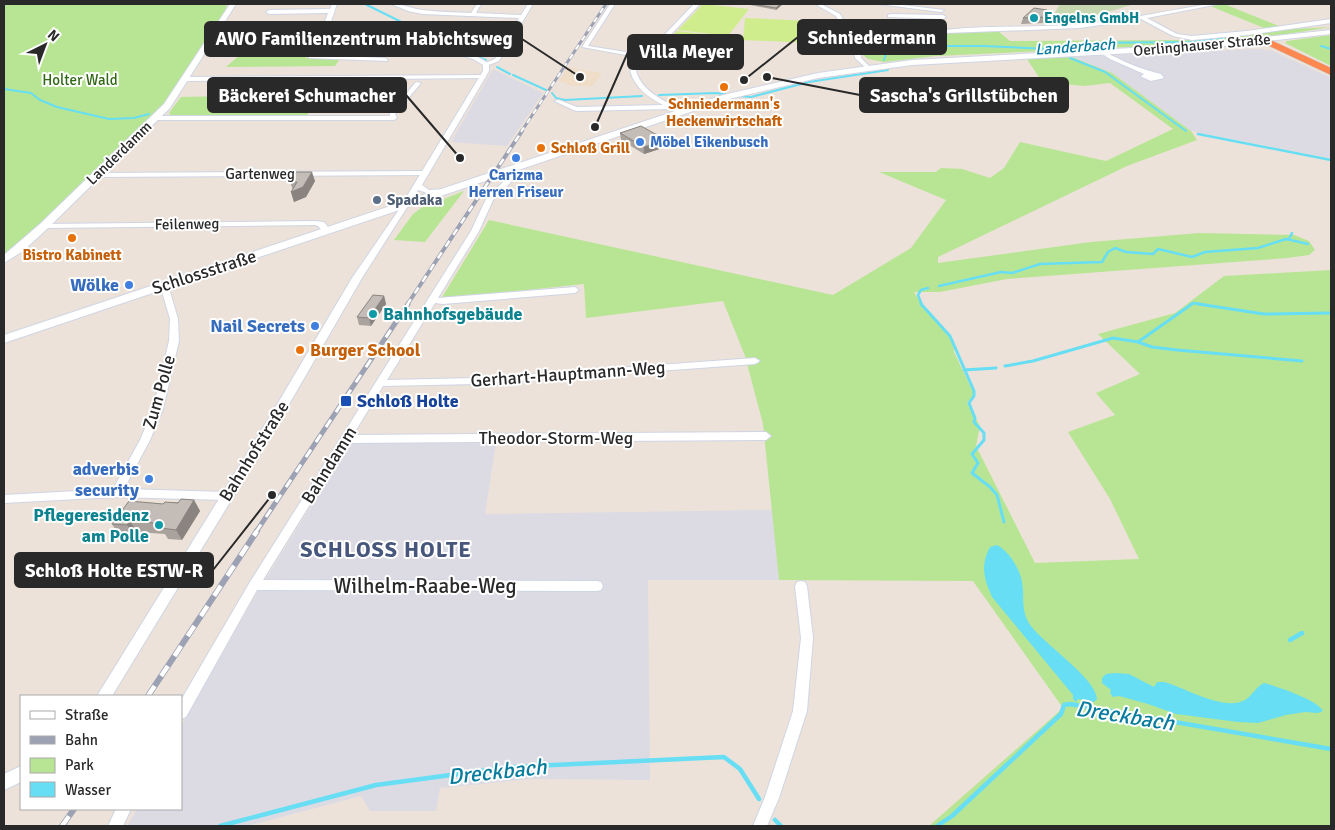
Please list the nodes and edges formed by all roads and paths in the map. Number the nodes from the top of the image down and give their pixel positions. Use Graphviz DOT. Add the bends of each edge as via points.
graph roads {
  1 [pos="233,4"];
  2 [pos="334,4"];
  3 [pos="394,4"];
  4 [pos="479,4"];
  5 [pos="530,4"];
  6 [pos="612,4"];
  7 [pos="696,4"];
  8 [pos="818,4"];
  9 [pos="881,4"];
  10 [pos="1216,4"];
  11 [pos="941,7"];
  12 [pos="332,11"];
  13 [pos="269,12"];
  14 [pos="472,15"];
  15 [pos="890,16"];
  16 [pos="521,17"];
  17 [pos="943,17"];
  18 [pos="1141,17"];
  19 [pos="1331,21"];
  20 [pos="218,30"];
  21 [pos="324,30"];
  22 [pos="346,30"];
  23 [pos="946,31"];
  24 [pos="1331,32"];
  25 [pos="1270,40"];
  26 [pos="1250,42"];
  27 [pos="1282,48"];
  28 [pos="857,50"];
  29 [pos="1106,52"];
  30 [pos="647,56"];
  31 [pos="384,60"];
  32 [pos="486,64"];
  33 [pos="867,67"];
  34 [pos="1331,70"];
  35 [pos="1146,73"];
  36 [pos="484,76"];
  37 [pos="186,79"];
  38 [pos="418,83"];
  39 [pos="557,101"];
  40 [pos="671,107"];
  41 [pos="682,112"];
  42 [pos="156,118"];
  43 [pos="505,171"];
  44 [pos="424,173"];
  45 [pos="97,175"];
  46 [pos="417,184"];
  47 [pos="447,191"];
  48 [pos="404,206"];
  49 [pos="44,226"];
  50 [pos="327,231"];
  51 [pos="4,260"];
  52 [pos="164,285"];
  53 [pos="575,290"];
  54 [pos="431,300"];
  55 [pos="4,339"];
  56 [pos="755,361"];
  57 [pos="380,383"];
  58 [pos="766,436"];
  59 [pos="346,439"];
  60 [pos="116,493"];
  61 [pos="226,496"];
  62 [pos="4,499"];
  63 [pos="254,585"];
  64 [pos="597,586"];
  65 [pos="801,586"];
  66 [pos="105,695"];
  67 [pos="182,710"];
  68 [pos="20,774"];
  69 [pos="4,782"];
  70 [pos="123,810"];
  71 [pos="115,826"];
  72 [pos="760,826"];
  1 -- 20 [label="main road, Landerdamm"];
  2 -- 12 [label="street"];
  3 -- 14 [label="street" via="415,12"];
  4 -- 14 [label="street"];
  5 -- 16 [label="street"];
  6 -- 30 [label="street" via="585,47"];
  7 -- 30 [label="street"];
  8 -- 28 [label="street" via="838,15"];
  9 -- 11 [label="street"];
  10 -- 18 [label="street, Oerlinghauser Straße"];
  11 -- 17 [label="street"];
  12 -- 13 [label="street"];
  12 -- 21 [label="street"];
  14 -- 16 [label="street"];
  15 -- 17 [label="street"];
  16 -- 32 [label="street" via="496,62"];
  17 -- 23 [label="street"];
  18 -- 19 [label="street" via="1179,36 1192,38"];
  18 -- 23 [label="street, Oerlinghauser Straße" via="1080,26"];
  20 -- 21 [label="street"];
  20 -- 37 [label="main road, Landerdamm"];
  21 -- 22 [label="street"];
  22 -- 31 [label="street" via="311,57"];
  22 -- 32 [label="street" via="412,36"];
  23 -- 28 [label="street, Oerlinghauser Straße"];
  24 -- 25 [label="main road, Oerlinghauser Straße"];
  25 -- 26 [label="main road, Oerlinghauser Straße"];
  25 -- 27 [label="highway"];
  25 -- 34 [label="highway"];
  26 -- 27 [label="highway"];
  26 -- 29 [label="main road, Oerlinghauser Straße"];
  27 -- 34 [label="highway"];
  28 -- 33 [label="street" via="858,58"];
  29 -- 33 [label="main road, Oerlinghauser Straße" via="961,58"];
  29 -- 35 [label="street"];
  30 -- 40 [label="street" via="633,71 634,80"];
  32 -- 36 [label="street"];
  33 -- 41 [label="main road, Oerlinghauser Straße" via="810,76 740,93"];
  36 -- 37 [label="street"];
  36 -- 44 [label="street, Bahnhofstraße"];
  37 -- 42 [label="main road, Landerdamm"];
  38 -- 42 [label="street" via="392,114 394,118"];
  39 -- 40 [label="street" via="576,110"];
  40 -- 41 [label="street"];
  41 -- 43 [label="main road, Oerlinghauser Straße"];
  42 -- 45 [label="main road, Landerdamm"];
  43 -- 47 [label="main road, Oerlinghauser Straße"];
  43 -- 54 [label="street, Bahndamm" via="510,180 490,199 475,231"];
  44 -- 45 [label="street, Gartenweg"];
  44 -- 46 [label="street, Bahnhofstraße"];
  45 -- 49 [label="main road, Landerdamm"];
  46 -- 47 [label="street" via="428,192"];
  46 -- 48 [label="street, Bahnhofstraße"];
  47 -- 48 [label="main road, Oerlinghauser Straße"];
  48 -- 50 [label="main road, Schlossstraße"];
  48 -- 61 [label="street, Bahnhofstraße"];
  49 -- 50 [label="street, Feilenweg" via="315,223"];
  49 -- 51 [label="main road, Landerdamm"];
  50 -- 52 [label="main road, Schlossstraße"];
  52 -- 55 [label="main road, Schlossstraße"];
  52 -- 60 [label="street, Zum Polle" via="174,318 174,341 158,408 145,440"];
  53 -- 54 [label="street"];
  54 -- 57 [label="street, Bahndamm"];
  56 -- 57 [label="street, Gerhart-Hauptmann-Weg" via="476,381"];
  57 -- 59 [label="street, Bahndamm"];
  58 -- 59 [label="street, Theodor-Storm-Weg"];
  59 -- 63 [label="street, Bahndamm"];
  60 -- 61 [label="street"];
  60 -- 62 [label="street"];
  61 -- 66 [label="street, Bahnhofstraße"];
  63 -- 64 [label="street, Wilhelm-Raabe-Weg"];
  63 -- 67 [label="street, Bahndamm"];
  65 -- 72 [label="street" via="807,638 800,711"];
  68 -- 69 [label="street"];
  70 -- 71 [label="street"];
}
